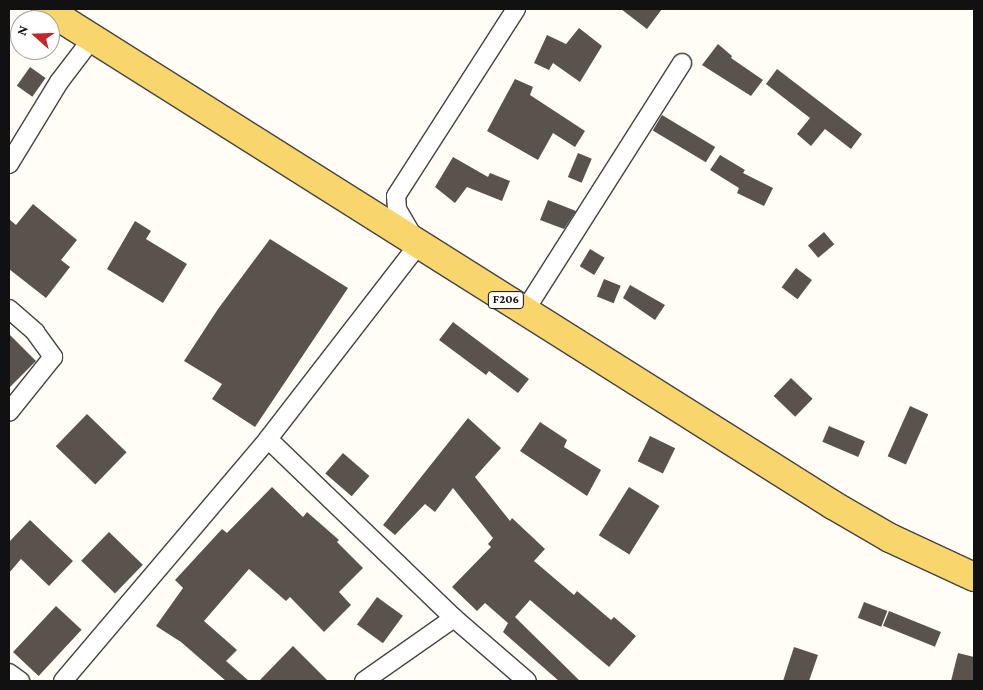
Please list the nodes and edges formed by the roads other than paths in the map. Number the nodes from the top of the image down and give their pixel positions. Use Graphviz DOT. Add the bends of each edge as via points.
graph roads {
  1 [pos="46,9"];
  2 [pos="516,9"];
  3 [pos="92,40"];
  4 [pos="682,63"];
  5 [pos="9,164"];
  6 [pos="418,245"];
  7 [pos="9,309"];
  8 [pos="524,312"];
  9 [pos="9,412"];
  10 [pos="268,439"];
  11 [pos="974,577"];
  12 [pos="454,618"];
  13 [pos="9,673"];
  14 [pos="20,681"];
  15 [pos="63,681"];
  16 [pos="364,681"];
  17 [pos="527,681"];
  1 -- 3 [label="main road, F206"];
  2 -- 6 [label="street" via="396,196 397,209"];
  3 -- 5 [label="street" via="59,82"];
  3 -- 6 [label="main road, F206"];
  4 -- 8 [label="street"];
  6 -- 8 [label="main road, F206"];
  6 -- 10 [label="street"];
  7 -- 9 [label="street" via="35,332 53,357"];
  8 -- 11 [label="main road, F206" via="833,505 890,538"];
  10 -- 12 [label="street"];
  10 -- 15 [label="street"];
  12 -- 16 [label="street"];
  12 -- 17 [label="street"];
  13 -- 14 [label="street"];
}
